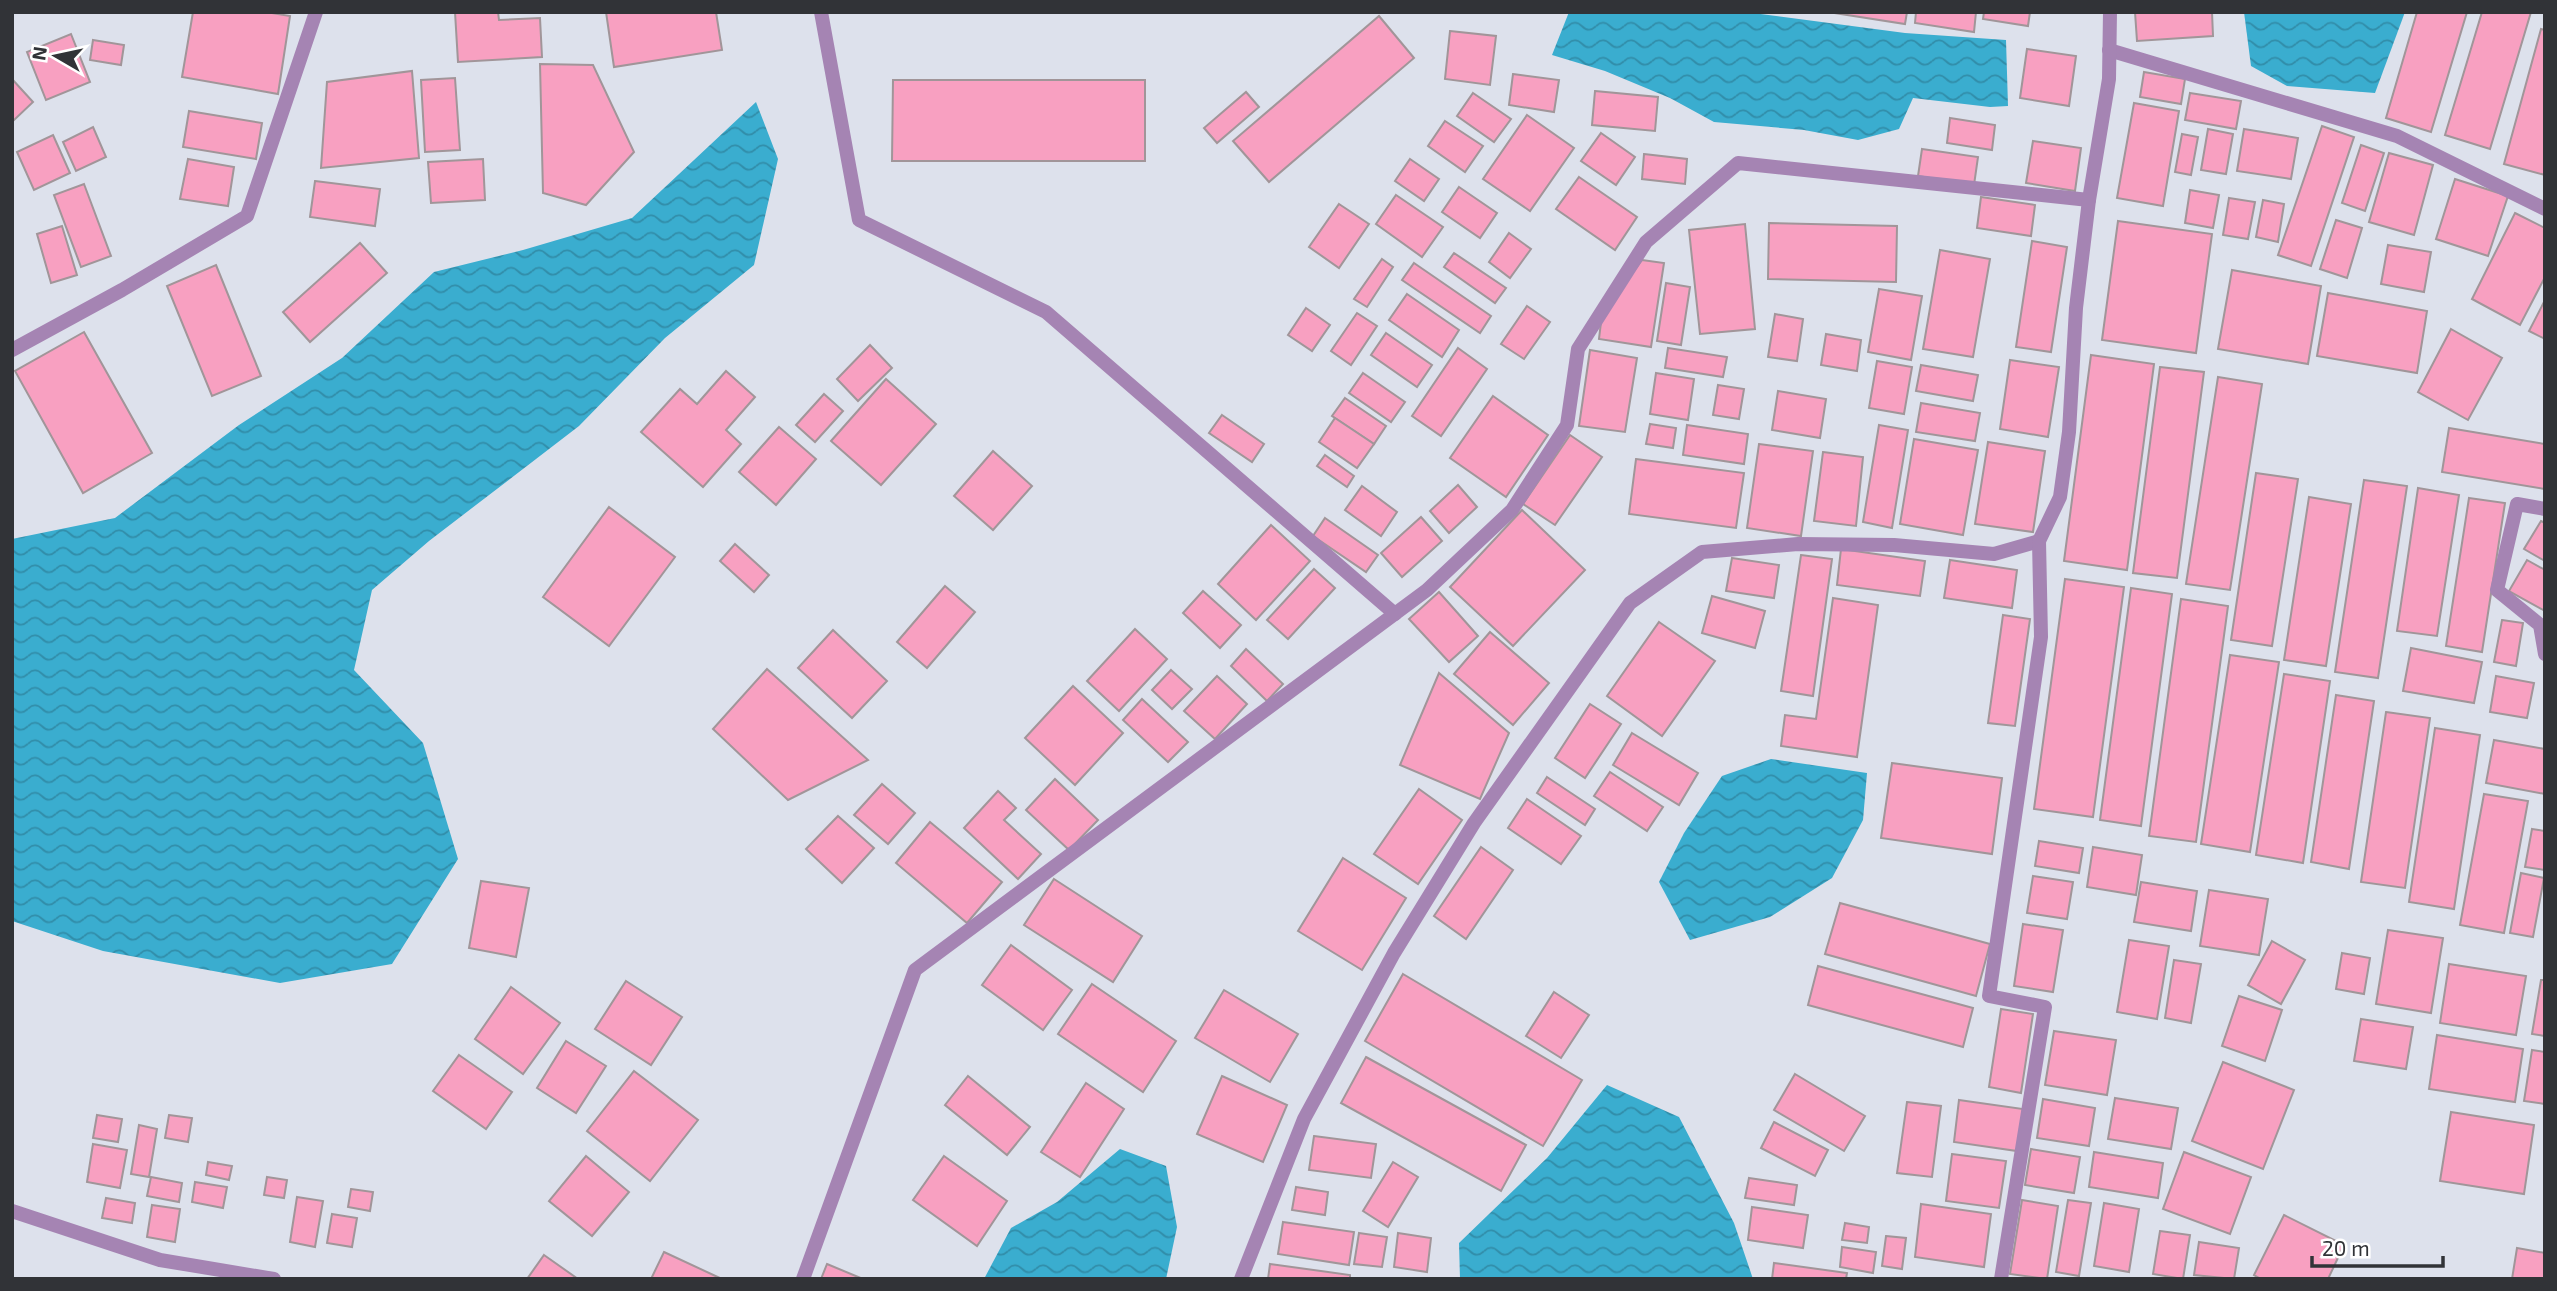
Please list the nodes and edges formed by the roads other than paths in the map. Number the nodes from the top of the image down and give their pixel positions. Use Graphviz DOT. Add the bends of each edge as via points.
graph roads {
  1 [pos="316,12"];
  2 [pos="821,12"];
  3 [pos="2110,12"];
  4 [pos="2109,50"];
  5 [pos="2089,200"];
  6 [pos="2545,209"];
  7 [pos="12,350"];
  8 [pos="2545,509"];
  9 [pos="2039,541"];
  10 [pos="1395,614"];
  11 [pos="2545,654"];
  12 [pos="12,1211"];
  13 [pos="274,1279"];
  14 [pos="803,1279"];
  15 [pos="1241,1279"];
  16 [pos="2001,1279"];
  1 -- 7 [label="street" via="247,216"];
  2 -- 10 [label="street" via="859,219 1046,312"];
  3 -- 4 [label="street"];
  4 -- 5 [label="street" via="2109,79"];
  4 -- 6 [label="street" via="2397,136"];
  5 -- 9 [label="street" via="2060,497"];
  5 -- 10 [label="street" via="1738,163 1646,242 1578,349 1567,425 1512,510"];
  8 -- 11 [label="street" via="2517,504 2497,590 2540,625"];
  9 -- 15 [label="street" via="1993,554 1894,545 1798,544 1702,552 1630,603 1474,823 1394,953 1304,1119"];
  9 -- 16 [label="street" via="2041,637 1989,996 2045,1007"];
  10 -- 14 [label="street" via="915,970"];
  12 -- 13 [label="street" via="160,1260"];
}
